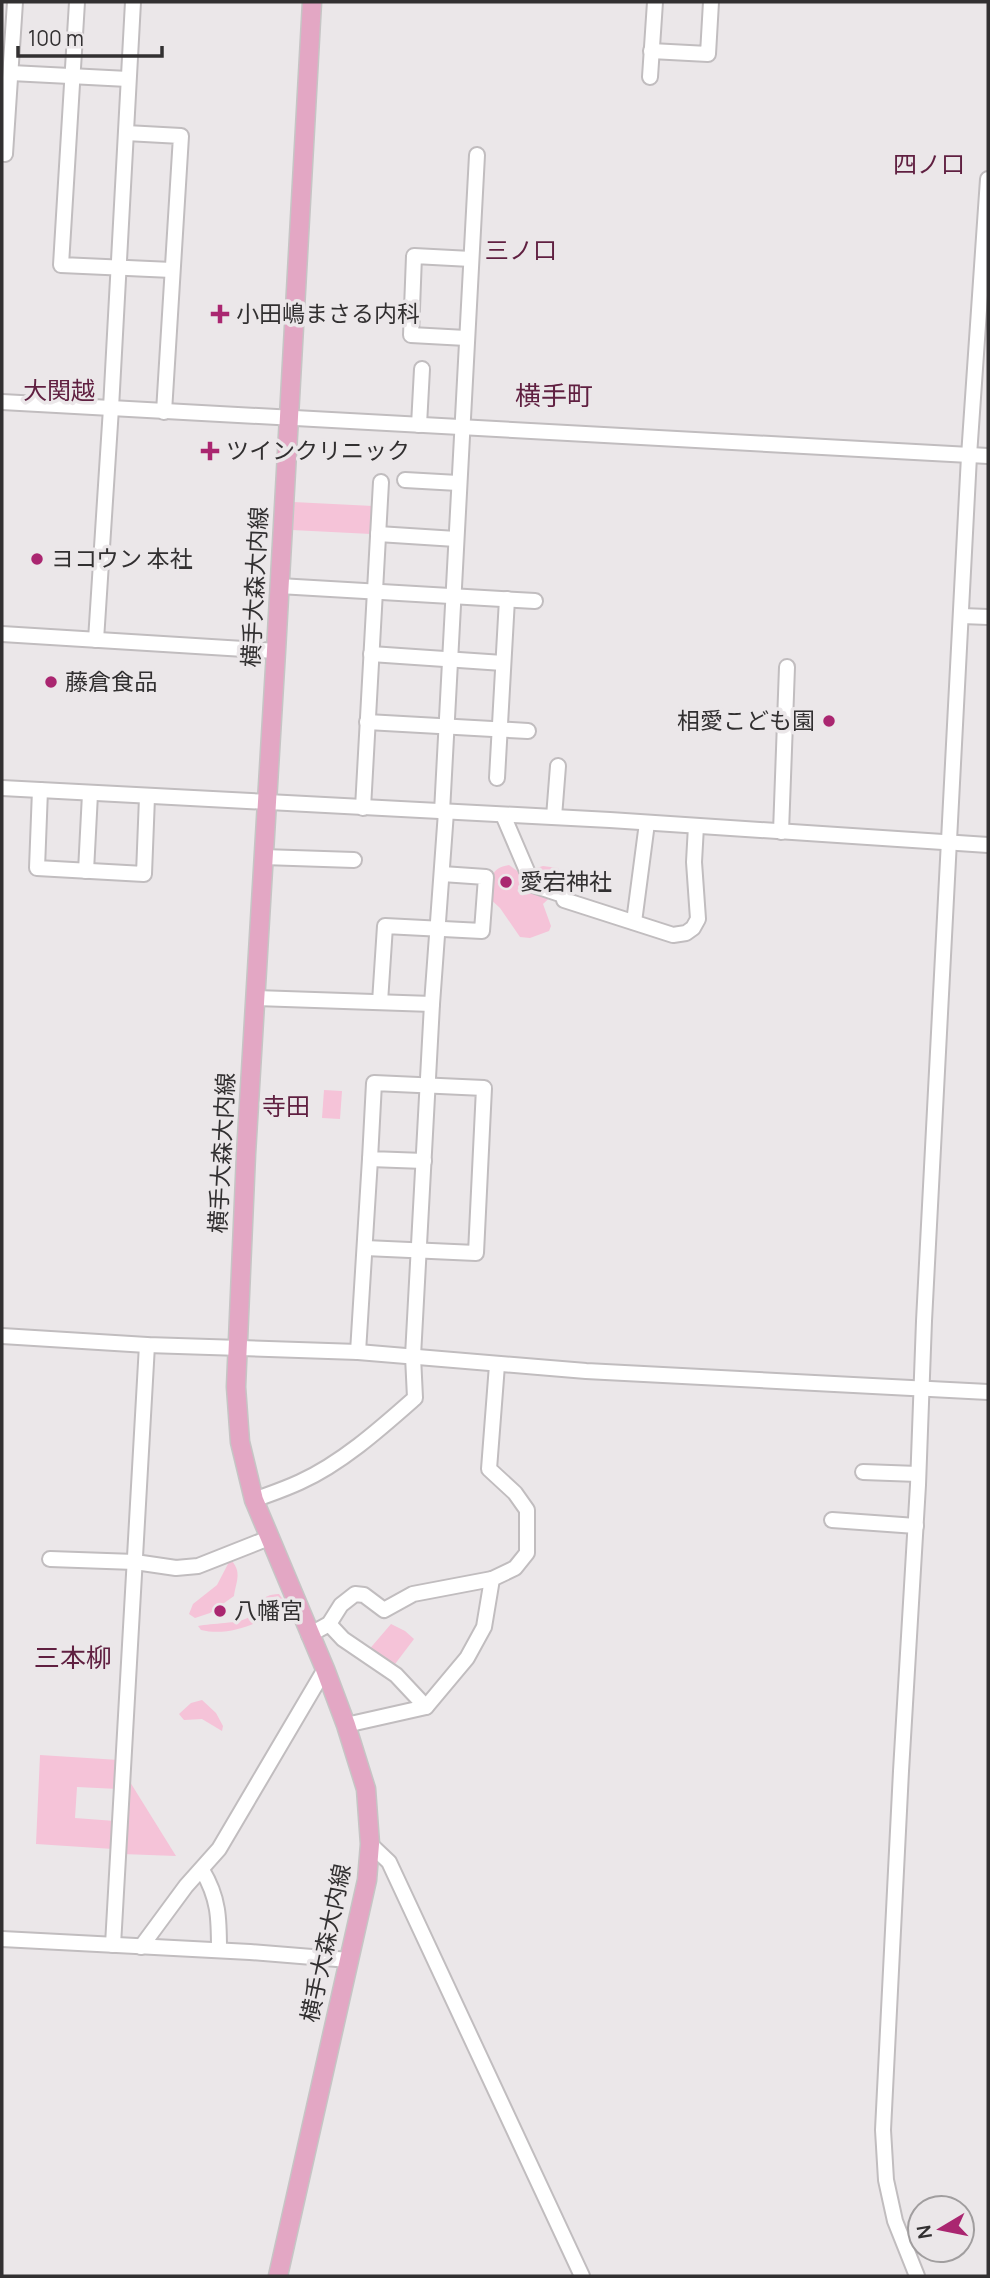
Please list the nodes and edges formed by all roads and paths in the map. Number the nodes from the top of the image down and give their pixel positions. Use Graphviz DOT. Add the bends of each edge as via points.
graph roads {
  1 [pos="15,2"];
  2 [pos="77,2"];
  3 [pos="132,2"];
  4 [pos="312,2"];
  5 [pos="654,2"];
  6 [pos="711,2"];
  7 [pos="651,51"];
  8 [pos="11,73"];
  9 [pos="72,77"];
  10 [pos="650,77"];
  11 [pos="128,79"];
  12 [pos="125,132"];
  13 [pos="2,153"];
  14 [pos="477,155"];
  15 [pos="988,179"];
  16 [pos="471,259"];
  17 [pos="119,268"];
  18 [pos="172,270"];
  19 [pos="466,338"];
  20 [pos="422,369"];
  21 [pos="2,402"];
  22 [pos="111,408"];
  23 [pos="164,412"];
  24 [pos="288,418"];
  25 [pos="419,425"];
  26 [pos="461,427"];
  27 [pos="970,456"];
  28 [pos="988,456"];
  29 [pos="405,481"];
  30 [pos="381,482"];
  31 [pos="458,483"];
  32 [pos="378,534"];
  33 [pos="456,539"];
  34 [pos="279,586"];
  35 [pos="375,591"];
  36 [pos="453,596"];
  37 [pos="507,599"];
  38 [pos="535,601"];
  39 [pos="962,616"];
  40 [pos="988,617"];
  41 [pos="2,634"];
  42 [pos="96,640"];
  43 [pos="276,651"];
  44 [pos="371,654"];
  45 [pos="450,659"];
  46 [pos="503,663"];
  47 [pos="787,667"];
  48 [pos="368,722"];
  49 [pos="446,726"];
  50 [pos="500,730"];
  51 [pos="528,732"];
  52 [pos="558,766"];
  53 [pos="497,778"];
  54 [pos="2,788"];
  55 [pos="40,790"];
  56 [pos="90,794"];
  57 [pos="147,797"];
  58 [pos="265,803"];
  59 [pos="363,808"];
  60 [pos="444,812"];
  61 [pos="503,815"];
  62 [pos="554,817"];
  63 [pos="647,823"];
  64 [pos="696,826"];
  65 [pos="781,832"];
  66 [pos="950,843"];
  67 [pos="988,845"];
  68 [pos="263,857"];
  69 [pos="354,860"];
  70 [pos="86,871"];
  71 [pos="442,874"];
  72 [pos="634,922"];
  73 [pos="438,928"];
  74 [pos="256,998"];
  75 [pos="380,1002"];
  76 [pos="432,1004"];
  77 [pos="429,1086"];
  78 [pos="370,1159"];
  79 [pos="424,1161"];
  80 [pos="365,1248"];
  81 [pos="419,1251"];
  82 [pos="2,1336"];
  83 [pos="147,1345"];
  84 [pos="236,1348"];
  85 [pos="358,1352"];
  86 [pos="413,1356"];
  87 [pos="497,1365"];
  88 [pos="921,1388"];
  89 [pos="988,1392"];
  90 [pos="863,1472"];
  91 [pos="918,1474"];
  92 [pos="254,1500"];
  93 [pos="832,1520"];
  94 [pos="916,1526"];
  95 [pos="269,1538"];
  96 [pos="50,1559"];
  97 [pos="135,1562"];
  98 [pos="492,1579"];
  99 [pos="329,1624"];
  100 [pos="309,1634"];
  101 [pos="325,1669"];
  102 [pos="426,1707"];
  103 [pos="346,1725"];
  104 [pos="370,1844"];
  105 [pos="202,1870"];
  106 [pos="2,1939"];
  107 [pos="113,1945"];
  108 [pos="141,1947"];
  109 [pos="219,1950"];
  110 [pos="349,1960"];
  111 [pos="278,2276"];
  112 [pos="582,2276"];
  113 [pos="917,2276"];
  1 -- 8 [label="street"];
  2 -- 9 [label="street"];
  3 -- 11 [label="street"];
  4 -- 24 [label="main road, 横手大森大内線"];
  5 -- 7 [label="street"];
  6 -- 7 [label="street" via="708,54"];
  7 -- 10 [label="street"];
  8 -- 9 [label="street"];
  8 -- 13 [label="street"];
  9 -- 11 [label="street"];
  9 -- 17 [label="street" via="61,265"];
  11 -- 12 [label="street"];
  12 -- 17 [label="street"];
  12 -- 18 [label="street" via="181,136"];
  14 -- 16 [label="street"];
  15 -- 27 [label="street"];
  16 -- 19 [label="street"];
  16 -- 19 [label="street" via="414,256 411,335"];
  17 -- 18 [label="street"];
  17 -- 22 [label="street"];
  18 -- 23 [label="street"];
  19 -- 26 [label="street"];
  20 -- 25 [label="street"];
  21 -- 22 [label="street"];
  22 -- 23 [label="street"];
  22 -- 42 [label="street"];
  23 -- 24 [label="street"];
  24 -- 25 [label="street"];
  24 -- 34 [label="main road, 横手大森大内線"];
  25 -- 26 [label="street"];
  26 -- 27 [label="street"];
  26 -- 31 [label="street"];
  27 -- 28 [label="street"];
  27 -- 39 [label="street"];
  29 -- 31 [label="street"];
  30 -- 32 [label="street"];
  31 -- 33 [label="street"];
  32 -- 33 [label="street"];
  32 -- 35 [label="street"];
  33 -- 36 [label="street"];
  34 -- 35 [label="street"];
  34 -- 43 [label="main road, 横手大森大内線"];
  35 -- 36 [label="street"];
  35 -- 44 [label="street"];
  36 -- 37 [label="street"];
  36 -- 45 [label="street"];
  37 -- 38 [label="street"];
  37 -- 46 [label="street"];
  39 -- 40 [label="street"];
  39 -- 66 [label="street"];
  41 -- 42 [label="street"];
  42 -- 43 [label="street"];
  43 -- 58 [label="main road, 横手大森大内線"];
  44 -- 45 [label="street"];
  44 -- 48 [label="street"];
  45 -- 46 [label="street"];
  45 -- 49 [label="street"];
  46 -- 50 [label="street"];
  47 -- 65 [label="street"];
  48 -- 49 [label="street"];
  48 -- 59 [label="street"];
  49 -- 50 [label="street"];
  49 -- 60 [label="street"];
  50 -- 51 [label="street"];
  50 -- 53 [label="street"];
  52 -- 62 [label="street"];
  54 -- 55 [label="street"];
  55 -- 56 [label="street"];
  55 -- 70 [label="street" via="37,869"];
  56 -- 57 [label="street"];
  56 -- 70 [label="street"];
  57 -- 58 [label="street"];
  57 -- 70 [label="street" via="144,874"];
  58 -- 59 [label="street"];
  58 -- 68 [label="main road, 横手大森大内線"];
  59 -- 60 [label="street"];
  60 -- 61 [label="street"];
  60 -- 71 [label="street"];
  61 -- 62 [label="street"];
  61 -- 72 [label="street" via="533,885"];
  62 -- 63 [label="street"];
  63 -- 64 [label="street"];
  63 -- 72 [label="street"];
  64 -- 65 [label="street"];
  64 -- 72 [label="street" via="698,919 693,928 673,935"];
  65 -- 66 [label="street"];
  66 -- 67 [label="street"];
  66 -- 88 [label="street"];
  68 -- 69 [label="street"];
  68 -- 74 [label="main road, 横手大森大内線"];
  71 -- 73 [label="street"];
  71 -- 73 [label="street" via="486,877 482,931"];
  73 -- 75 [label="street" via="385,926"];
  73 -- 76 [label="street"];
  74 -- 75 [label="street"];
  74 -- 84 [label="main road, 横手大森大内線"];
  75 -- 76 [label="street"];
  76 -- 77 [label="street"];
  77 -- 78 [label="street" via="374,1083"];
  77 -- 79 [label="street"];
  77 -- 81 [label="street" via="484,1088 477,1253"];
  78 -- 79 [label="street"];
  78 -- 80 [label="street"];
  79 -- 81 [label="street"];
  80 -- 81 [label="street"];
  80 -- 85 [label="street"];
  81 -- 86 [label="street"];
  82 -- 83 [label="street"];
  83 -- 84 [label="street"];
  83 -- 97 [label="street"];
  84 -- 85 [label="street"];
  84 -- 92 [label="main road, 横手大森大内線" via="240,1442"];
  85 -- 86 [label="street"];
  86 -- 87 [label="street"];
  86 -- 92 [label="street" via="415,1398 384,1426 316,1473"];
  87 -- 88 [label="street"];
  87 -- 98 [label="street" via="489,1469 527,1510 527,1553 515,1567"];
  88 -- 89 [label="street"];
  88 -- 91 [label="street"];
  90 -- 91 [label="street"];
  91 -- 94 [label="street"];
  92 -- 95 [label="main road, 横手大森大内線"];
  93 -- 94 [label="street"];
  94 -- 113 [label="street" via="883,2130 886,2180 895,2221"];
  95 -- 97 [label="street" via="198,1566 176,1569"];
  95 -- 100 [label="main road, 横手大森大内線"];
  96 -- 97 [label="street"];
  97 -- 107 [label="street"];
  98 -- 99 [label="street" via="413,1594 384,1611 364,1595 355,1594"];
  98 -- 102 [label="street" via="484,1627 467,1658"];
  99 -- 100 [label="street"];
  99 -- 102 [label="street" via="396,1675"];
  100 -- 101 [label="main road, 横手大森大内線"];
  101 -- 103 [label="main road, 横手大森大内線"];
  101 -- 105 [label="street" via="219,1849"];
  102 -- 103 [label="street"];
  103 -- 104 [label="main road, 横手大森大内線" via="366,1789"];
  104 -- 110 [label="main road, 横手大森大内線"];
  104 -- 112 [label="street" via="388,1862"];
  105 -- 108 [label="street"];
  105 -- 109 [label="street" via="219,1914"];
  106 -- 107 [label="street"];
  107 -- 108 [label="street"];
  108 -- 109 [label="street"];
  109 -- 110 [label="street"];
  110 -- 111 [label="main road, 横手大森大内線"];
}
